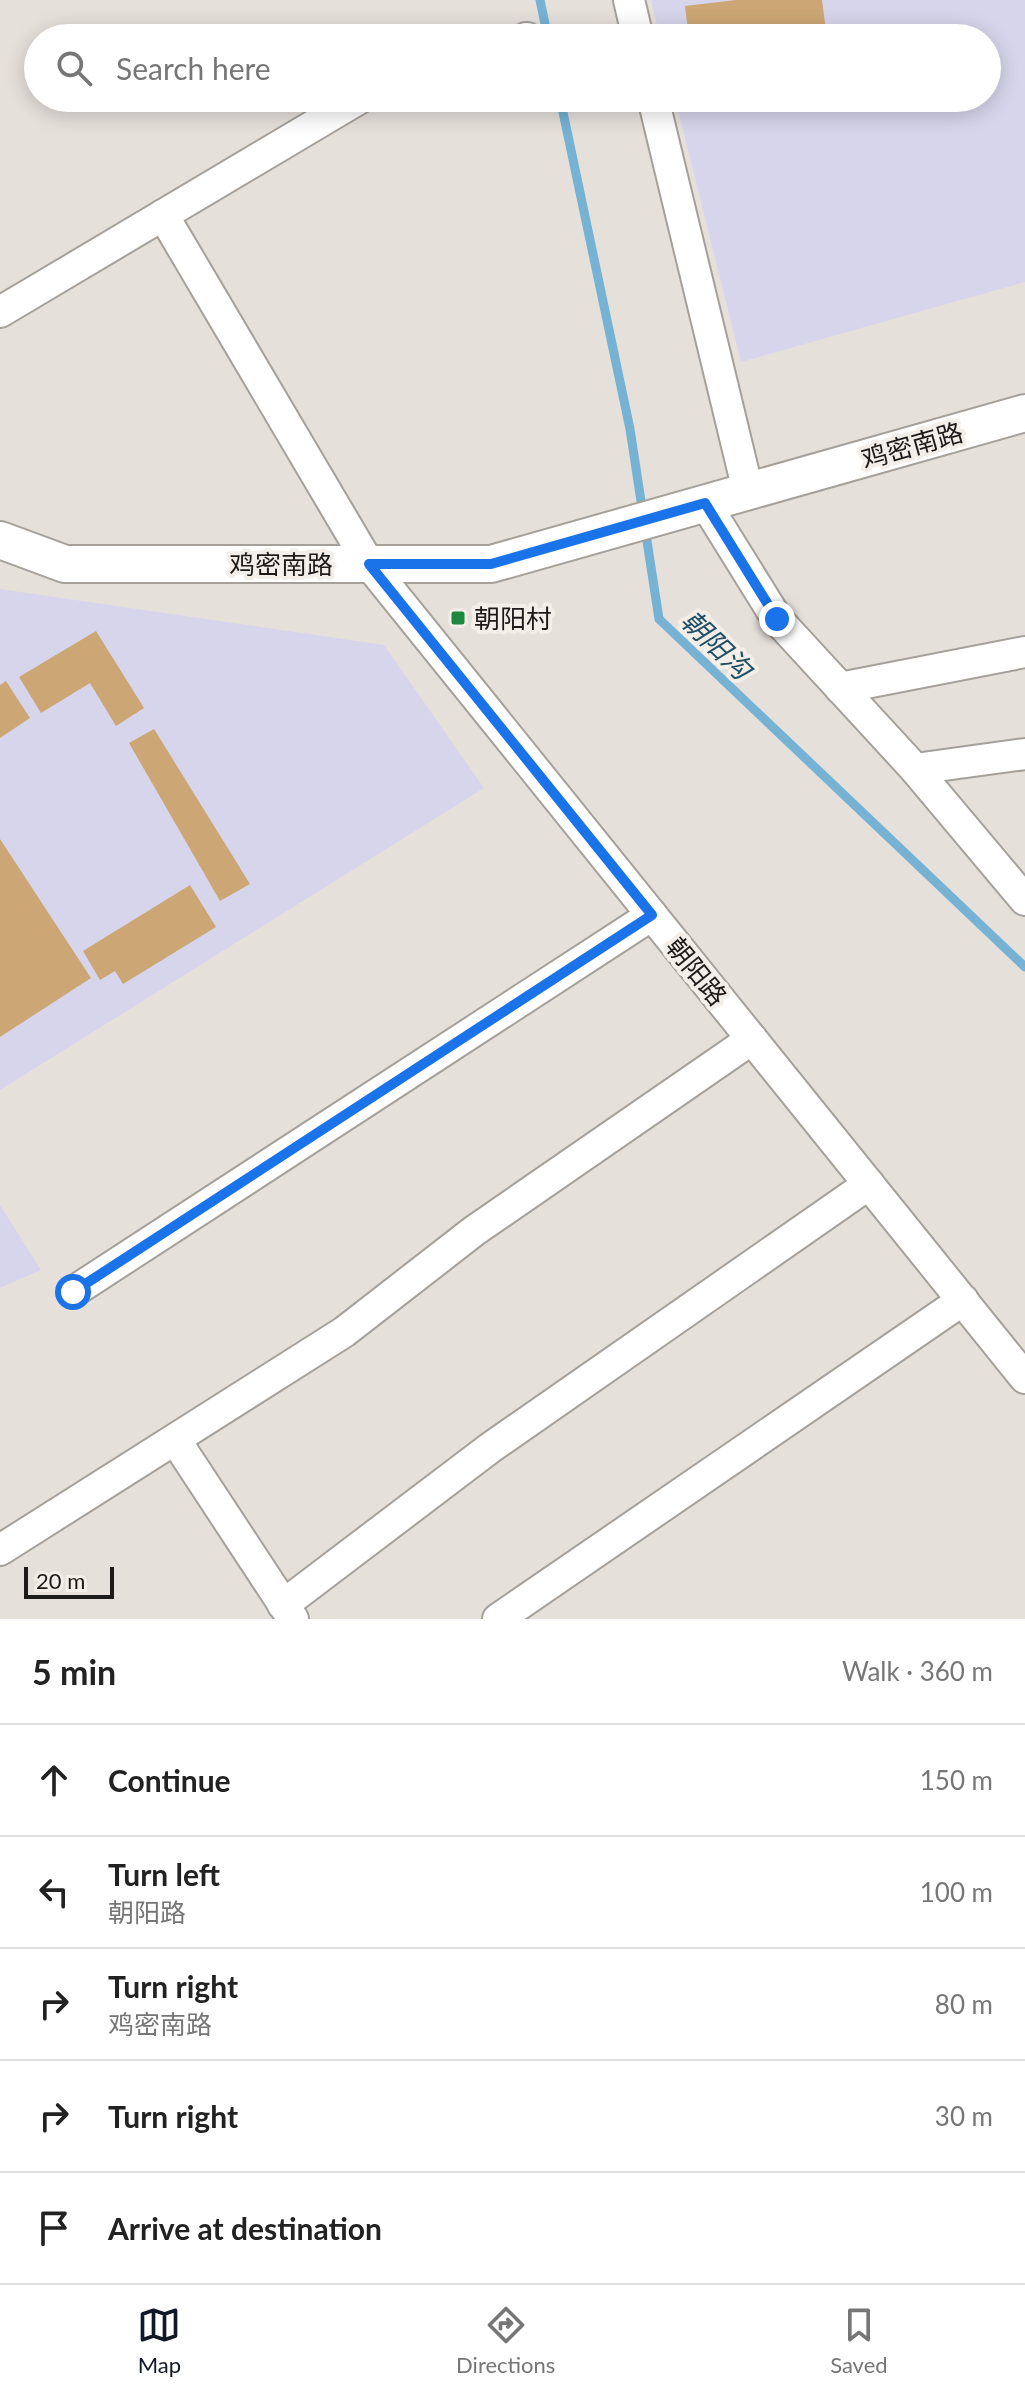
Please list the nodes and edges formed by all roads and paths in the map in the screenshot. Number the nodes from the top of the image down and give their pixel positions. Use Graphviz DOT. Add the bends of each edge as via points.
graph roads {
  1 [pos="629,0"];
  2 [pos="635,24"];
  3 [pos="336,112"];
  4 [pos="656,112"];
  5 [pos="163,215"];
  6 [pos="0,312"];
  7 [pos="1025,413"];
  8 [pos="748,491"];
  9 [pos="705,503"];
  10 [pos="0,540"];
  11 [pos="369,564"];
  12 [pos="1025,652"];
  13 [pos="840,688"];
  14 [pos="1025,754"];
  15 [pos="915,769"];
  16 [pos="1025,900"];
  17 [pos="652,915"];
  18 [pos="752,1039"];
  19 [pos="869,1184"];
  20 [pos="73,1292"];
  21 [pos="963,1300"];
  22 [pos="1025,1378"];
  23 [pos="176,1441"];
  24 [pos="0,1550"];
  25 [pos="288,1612"];
  26 [pos="498,1619"];
  1 -- 2 [label="street"];
  3 -- 5 [label="street"];
  4 -- 8 [label="street"];
  5 -- 6 [label="street"];
  5 -- 11 [label="street, 朝阳路"];
  7 -- 8 [label="main road, 鸡密南路"];
  8 -- 9 [label="main road, 鸡密南路"];
  9 -- 11 [label="main road, 鸡密南路" via="491,564"];
  9 -- 13 [label="street" via="777,619"];
  10 -- 11 [label="main road, 鸡密南路" via="65,564"];
  11 -- 17 [label="street, 朝阳路"];
  12 -- 13 [label="street"];
  13 -- 15 [label="street"];
  14 -- 15 [label="street"];
  15 -- 16 [label="street"];
  17 -- 18 [label="street, 朝阳路"];
  17 -- 20 [label="street"];
  18 -- 19 [label="street, 朝阳路"];
  18 -- 23 [label="street" via="474,1231 344,1332"];
  19 -- 21 [label="street, 朝阳路"];
  19 -- 25 [label="street" via="490,1448"];
  21 -- 22 [label="street, 朝阳路"];
  21 -- 26 [label="street"];
  23 -- 24 [label="street"];
  23 -- 25 [label="street"];
}
